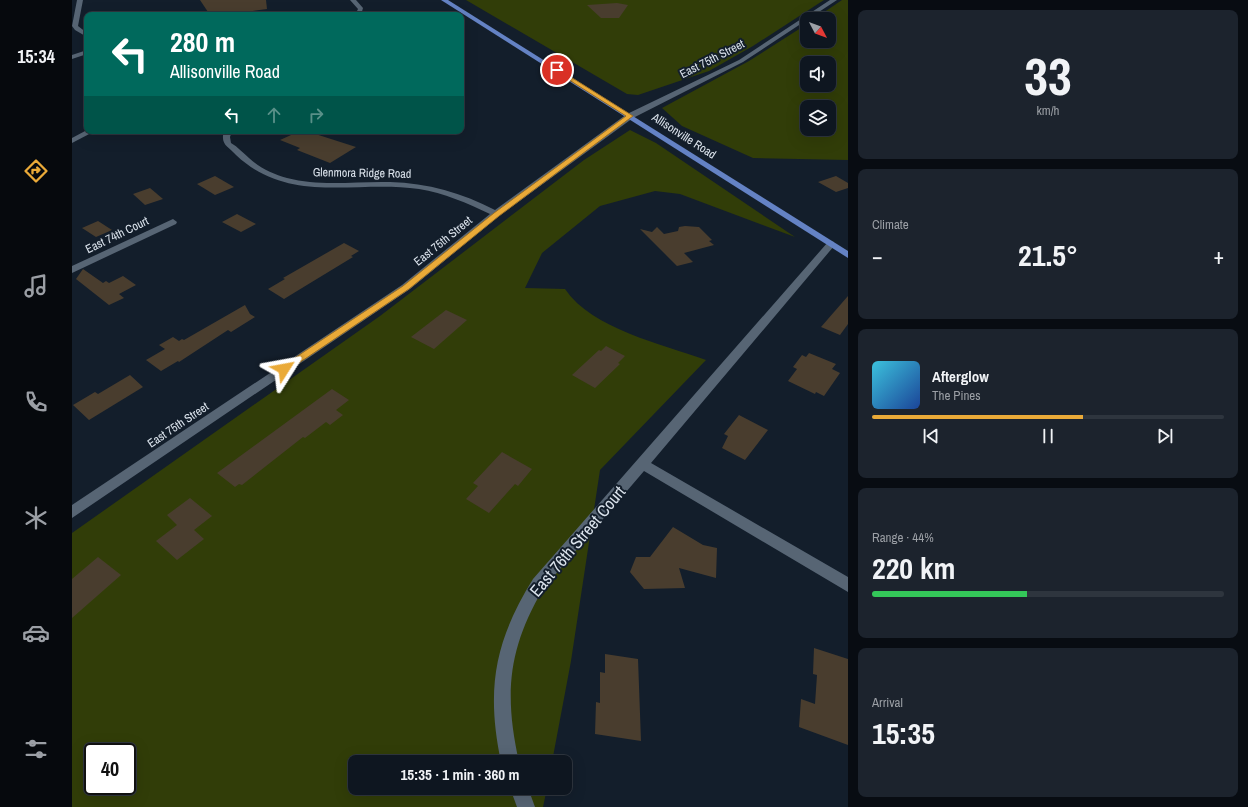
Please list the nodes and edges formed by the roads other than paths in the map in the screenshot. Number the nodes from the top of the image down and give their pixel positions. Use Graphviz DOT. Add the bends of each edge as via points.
graph roads {
  1 [pos="80,0"];
  2 [pos="353,0"];
  3 [pos="444,0"];
  4 [pos="834,0"];
  5 [pos="360,12"];
  6 [pos="463,12"];
  7 [pos="464,12"];
  8 [pos="84,33"];
  9 [pos="84,53"];
  10 [pos="72,57"];
  11 [pos="630,116"];
  12 [pos="85,134"];
  13 [pos="227,134"];
  14 [pos="72,141"];
  15 [pos="496,214"];
  16 [pos="173,222"];
  17 [pos="831,244"];
  18 [pos="848,255"];
  19 [pos="72,270"];
  20 [pos="642,464"];
  21 [pos="72,512"];
  22 [pos="848,585"];
  23 [pos="509,755"];
  24 [pos="522,795"];
  25 [pos="526,807"];
  1 -- 8 [label="street" via="75,26"];
  2 -- 5 [label="street" via="361,9"];
  3 -- 6 [label="main road, Allisonville Road"];
  4 -- 11 [label="street, East 75th Street" via="741,61"];
  7 -- 11 [label="main road, Allisonville Road"];
  9 -- 10 [label="street"];
  11 -- 15 [label="street, East 75th Street"];
  11 -- 17 [label="main road, Allisonville Road"];
  12 -- 14 [label="street"];
  13 -- 15 [label="street, Glenmora Ridge Road" via="227,144 236,148 250,163 274,176 302,184 325,186 401,185 433,189 463,197"];
  15 -- 21 [label="street, East 75th Street" via="388,300"];
  16 -- 19 [label="street, East 74th Court"];
  17 -- 18 [label="main road, Allisonville Road"];
  17 -- 20 [label="street, East 76th Street Court"];
  20 -- 22 [label="street"];
  20 -- 23 [label="street, East 76th Street Court" via="538,584 526,603 511,636 504,660 502,712"];
  24 -- 25 [label="street"];
}
